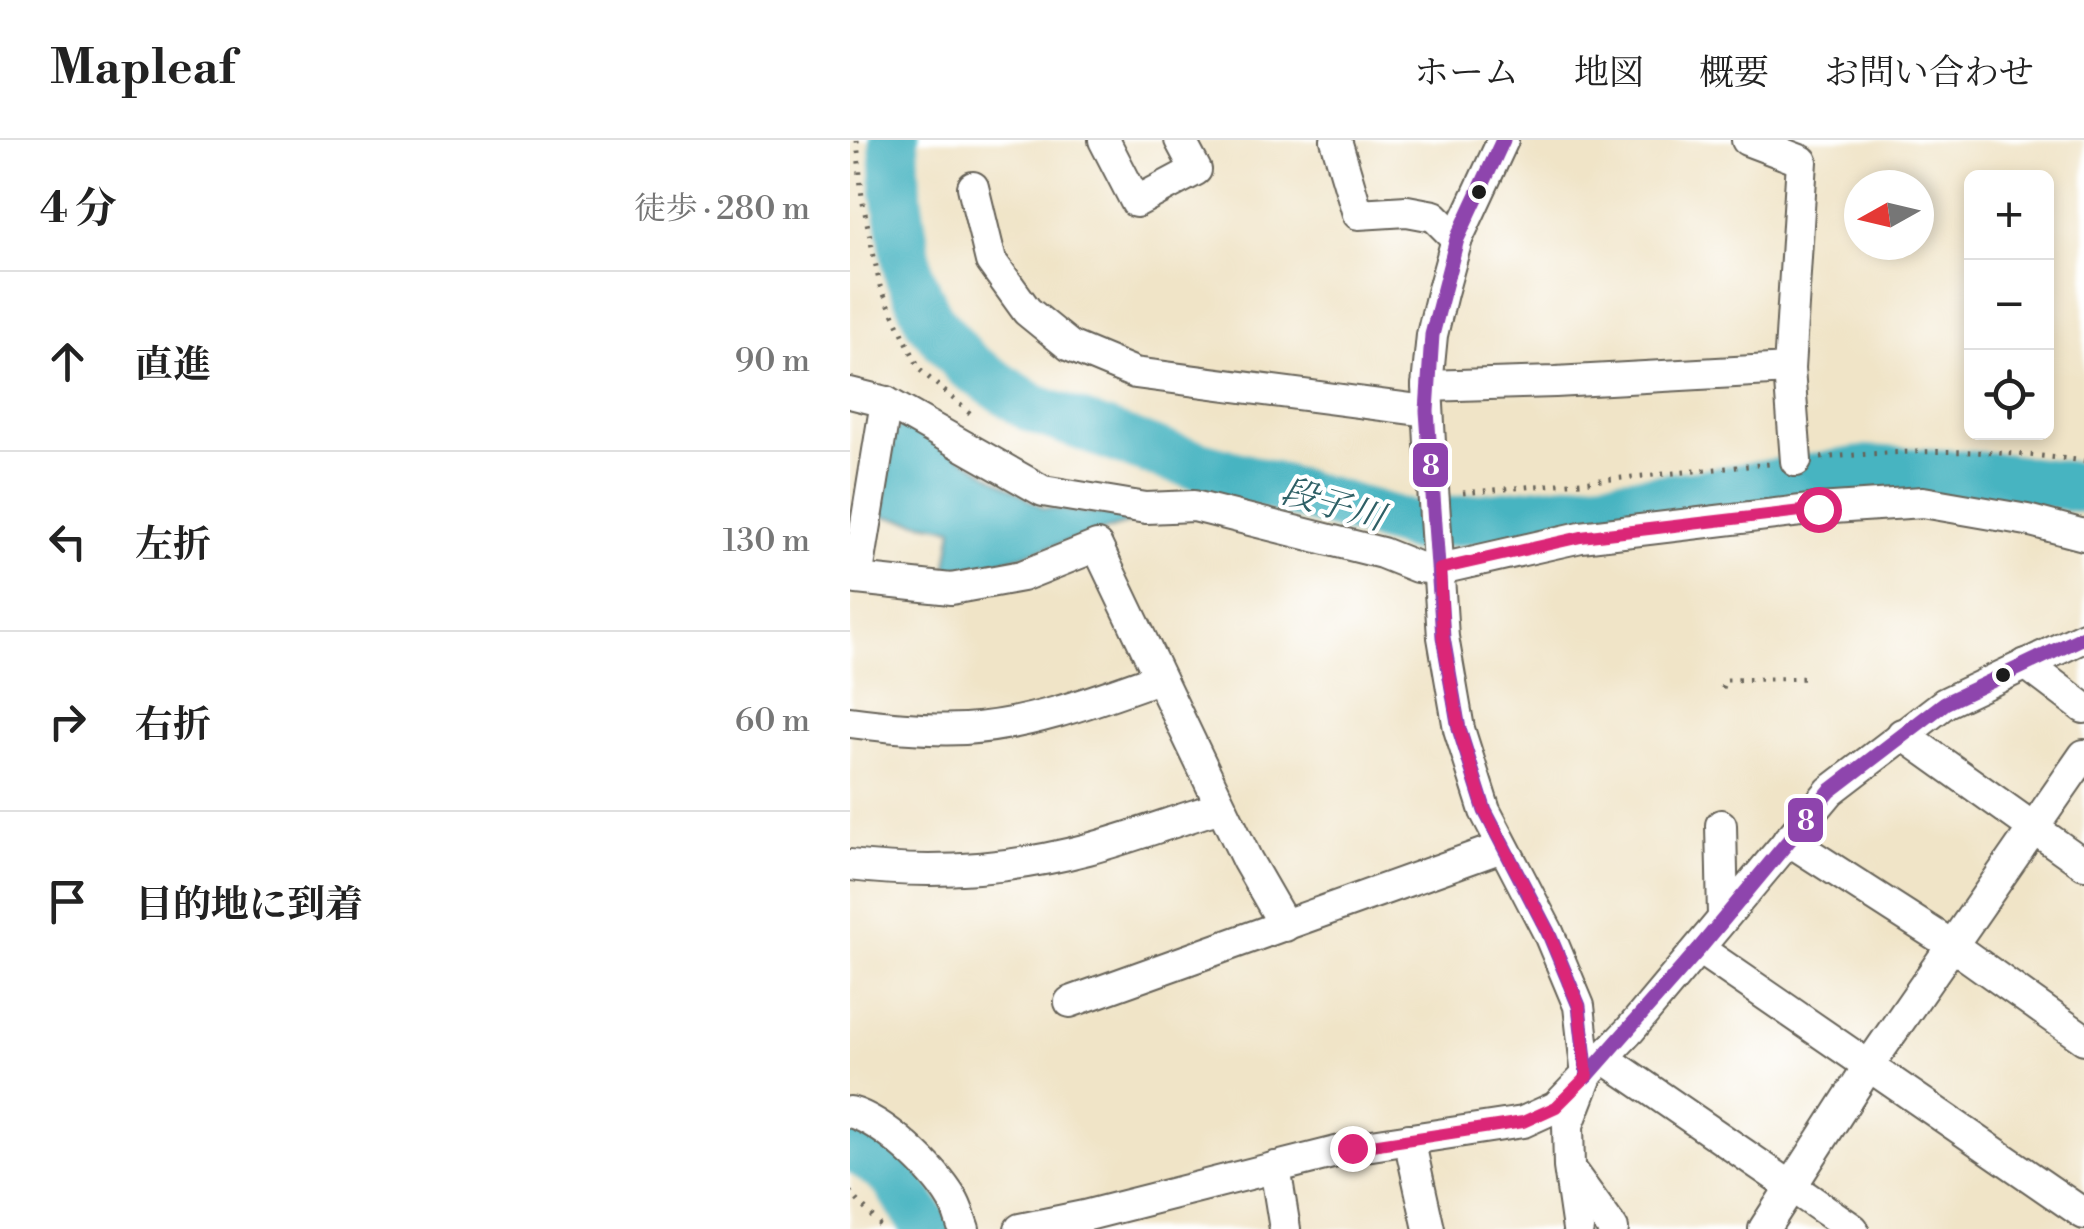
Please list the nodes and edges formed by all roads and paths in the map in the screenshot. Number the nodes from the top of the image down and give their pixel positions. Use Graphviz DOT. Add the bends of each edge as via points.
graph roads {
  1 [pos="857,140"];
  2 [pos="1104,140"];
  3 [pos="1180,140"];
  4 [pos="1336,140"];
  5 [pos="1503,140"];
  6 [pos="1747,140"];
  7 [pos="973,186"];
  8 [pos="1457,239"];
  9 [pos="1789,368"];
  10 [pos="850,393"];
  11 [pos="1427,398"];
  12 [pos="886,402"];
  13 [pos="973,416"];
  14 [pos="1796,461"];
  15 [pos="2084,461"];
  16 [pos="1435,496"];
  17 [pos="2084,535"];
  18 [pos="1439,561"];
  19 [pos="2084,637"];
  20 [pos="2026,664"];
  21 [pos="1158,678"];
  22 [pos="1810,678"];
  23 [pos="1722,688"];
  24 [pos="2084,708"];
  25 [pos="850,722"];
  26 [pos="1902,734"];
  27 [pos="2084,755"];
  28 [pos="1221,806"];
  29 [pos="1722,824"];
  30 [pos="2035,830"];
  31 [pos="1788,840"];
  32 [pos="1502,847"];
  33 [pos="2084,864"];
  34 [pos="850,865"];
  35 [pos="1723,917"];
  36 [pos="1284,926"];
  37 [pos="1953,946"];
  38 [pos="1699,949"];
  39 [pos="1070,1002"];
  40 [pos="2084,1039"];
  41 [pos="1870,1064"];
  42 [pos="1596,1067"];
  43 [pos="850,1112"];
  44 [pos="1410,1139"];
  45 [pos="1275,1167"];
  46 [pos="1569,1168"];
  47 [pos="1792,1188"];
  48 [pos="850,1192"];
  49 [pos="2084,1214"];
  50 [pos="1086,1222"];
  51 [pos="883,1229"];
  52 [pos="964,1229"];
  53 [pos="1020,1229"];
  54 [pos="1286,1229"];
  55 [pos="1429,1229"];
  56 [pos="1578,1229"];
  57 [pos="1614,1229"];
  58 [pos="1764,1229"];
  59 [pos="1853,1229"];
  1 -- 13 [label="path" via="880,286 920,370"];
  2 -- 3 [label="street" via="1136,202 1196,170"];
  4 -- 8 [label="street" via="1358,214 1434,216"];
  5 -- 8 [label="street"];
  6 -- 9 [label="street" via="1802,161"];
  7 -- 11 [label="street" via="991,260 1027,311 1070,346 1134,373"];
  8 -- 11 [label="street" via="1432,335"];
  9 -- 11 [label="street" via="1555,382"];
  9 -- 14 [label="street"];
  10 -- 12 [label="street"];
  11 -- 16 [label="street"];
  12 -- 18 [label="street" via="1043,491 1146,508 1194,506 1417,567"];
  12 -- 21 [label="street" via="857,579 951,589 1022,576 1097,546"];
  14 -- 15 [label="path" via="1902,450 2023,452"];
  14 -- 16 [label="path"];
  16 -- 18 [label="street"];
  17 -- 18 [label="street" via="1922,502 1581,537"];
  18 -- 32 [label="street" via="1443,638 1459,729"];
  19 -- 20 [label="street"];
  20 -- 24 [label="street"];
  20 -- 26 [label="street" via="1945,702"];
  21 -- 25 [label="street" via="1063,711 966,729"];
  21 -- 28 [label="street"];
  22 -- 23 [label="path" via="1724,680"];
  26 -- 30 [label="street"];
  26 -- 31 [label="street" via="1830,791"];
  27 -- 30 [label="street"];
  28 -- 34 [label="street" via="1016,865 938,872"];
  28 -- 36 [label="street"];
  29 -- 35 [label="street"];
  30 -- 33 [label="street"];
  30 -- 37 [label="street"];
  31 -- 35 [label="street"];
  31 -- 37 [label="street"];
  32 -- 36 [label="street"];
  32 -- 42 [label="street" via="1548,932"];
  35 -- 38 [label="street"];
  36 -- 39 [label="street"];
  37 -- 40 [label="street"];
  37 -- 41 [label="street"];
  38 -- 41 [label="street"];
  38 -- 42 [label="street"];
  41 -- 47 [label="street"];
  41 -- 49 [label="street"];
  42 -- 44 [label="street" via="1556,1107 1523,1122"];
  42 -- 46 [label="street" via="1568,1124"];
  42 -- 47 [label="street"];
  43 -- 52 [label="street" via="921,1160 953,1200"];
  44 -- 45 [label="street"];
  44 -- 55 [label="street"];
  45 -- 50 [label="street"];
  45 -- 54 [label="street"];
  46 -- 56 [label="street"];
  46 -- 57 [label="street"];
  47 -- 58 [label="street"];
  47 -- 59 [label="street"];
  48 -- 51 [label="path"];
  50 -- 53 [label="street"];
}
